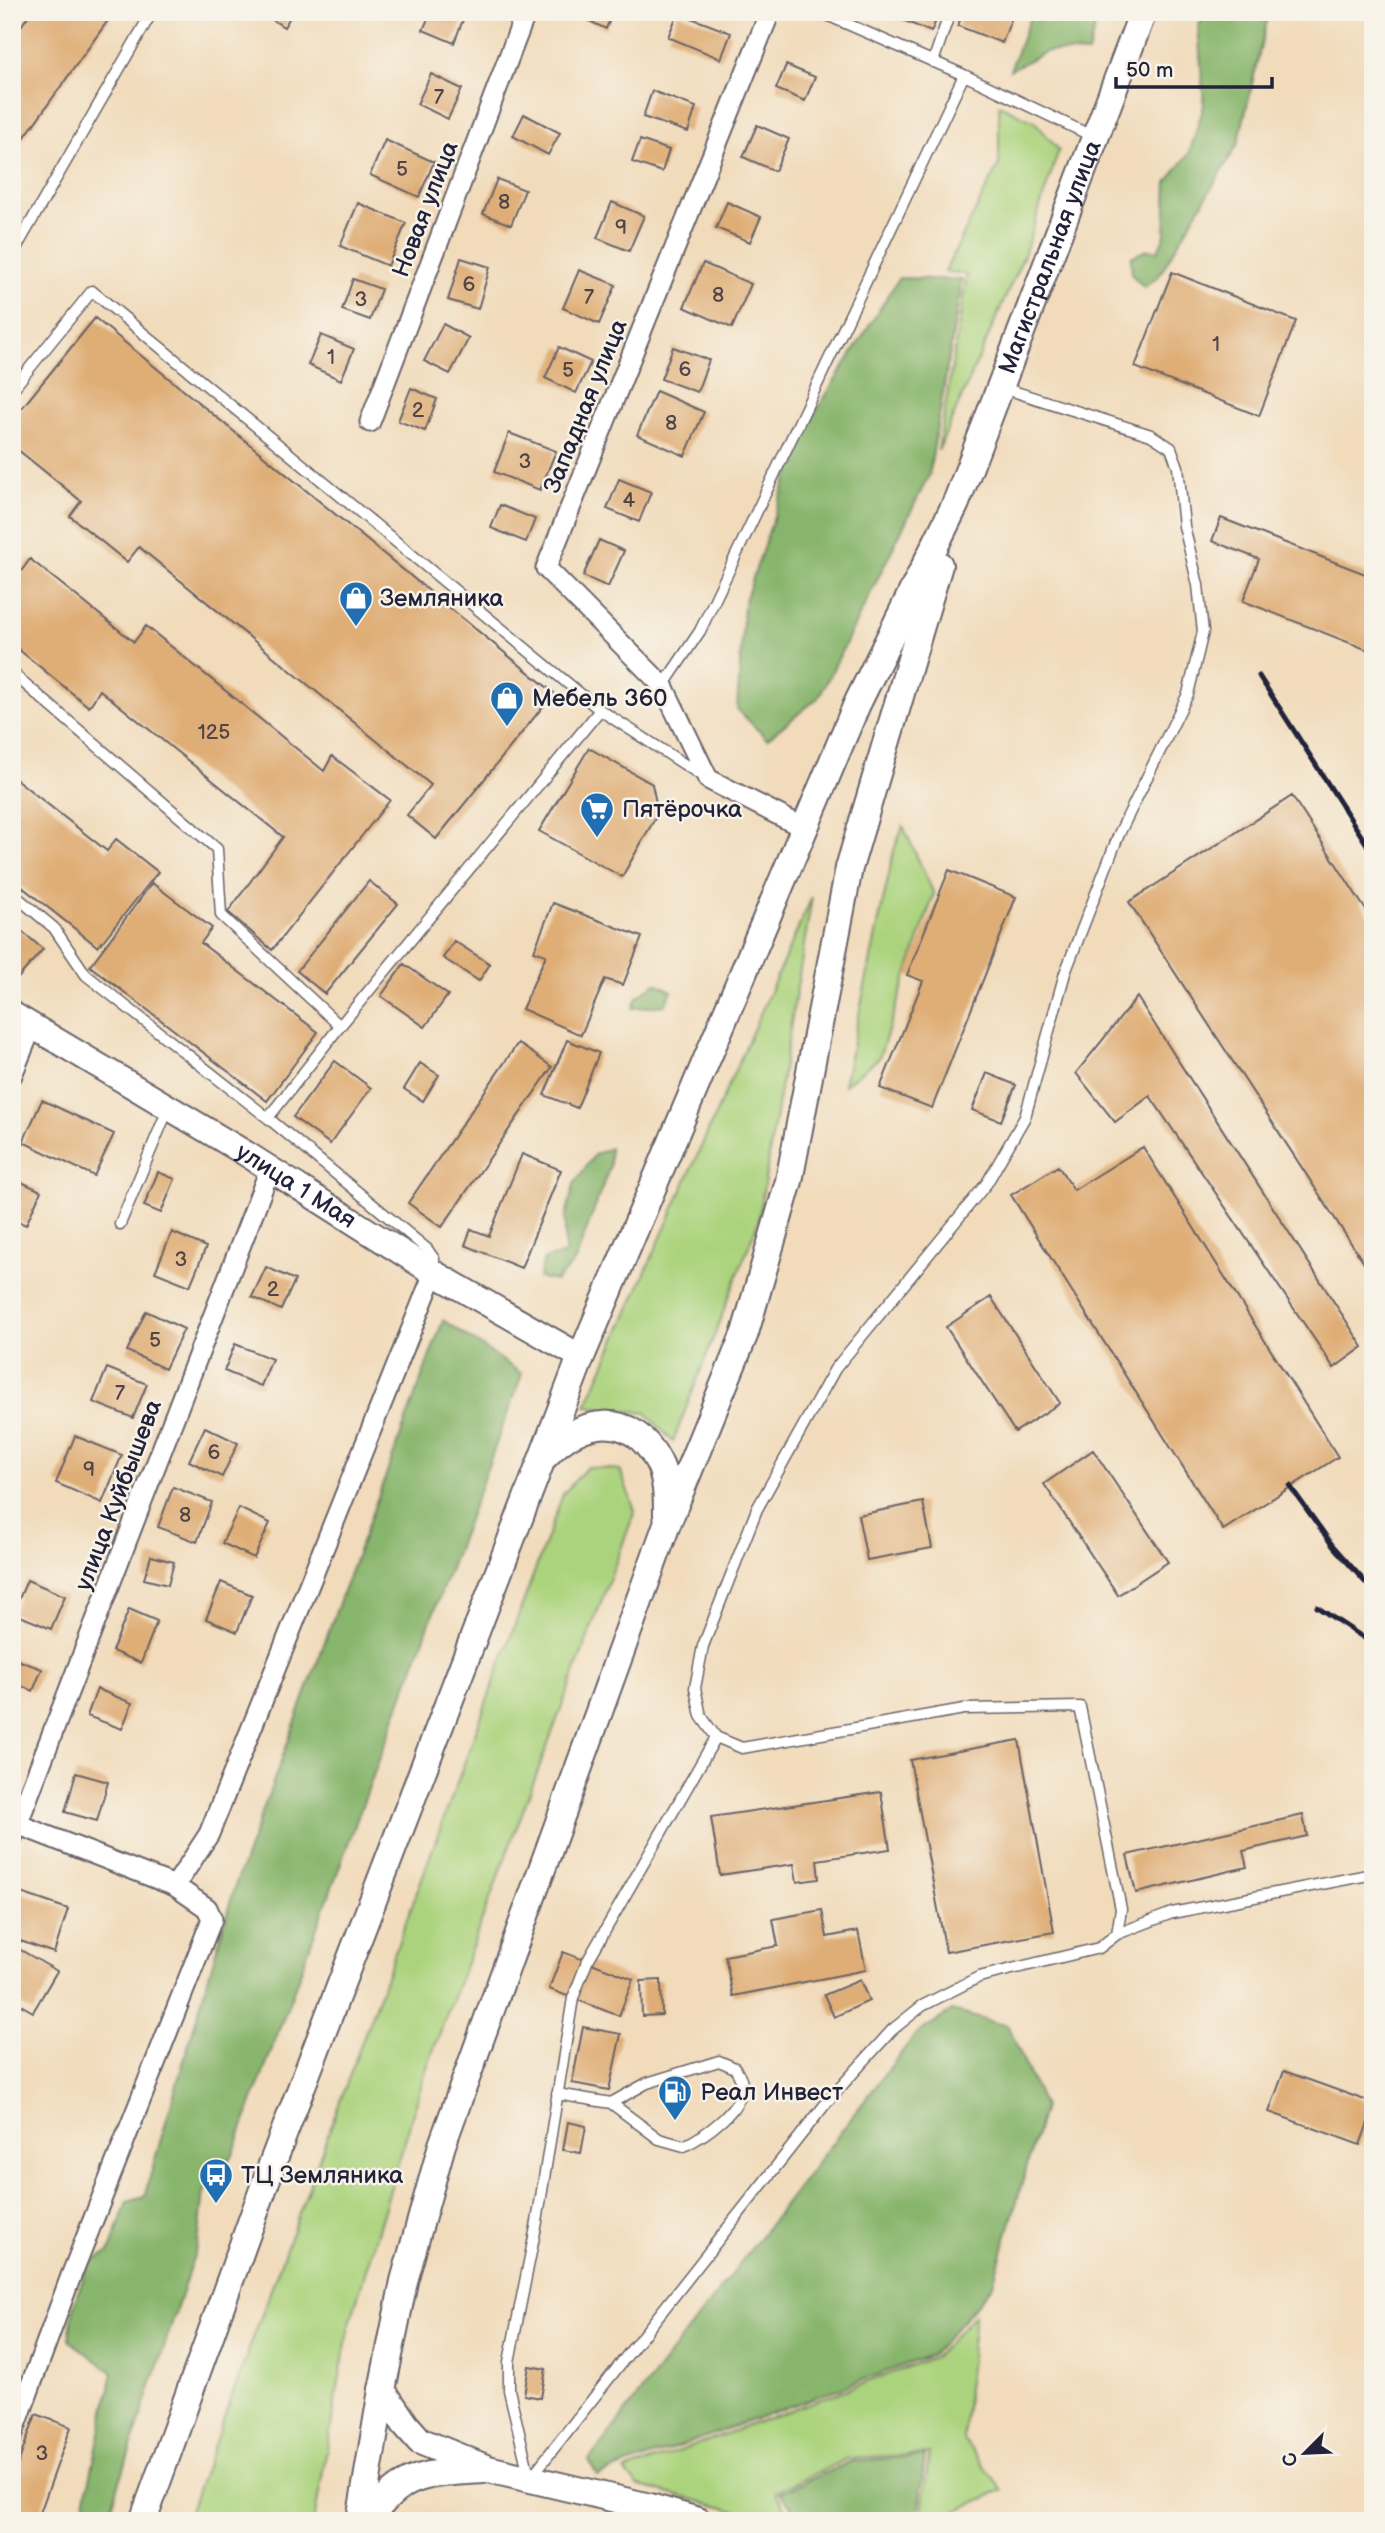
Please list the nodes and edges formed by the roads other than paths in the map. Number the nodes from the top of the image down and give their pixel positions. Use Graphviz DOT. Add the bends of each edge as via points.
graph roads {
  1 [pos="152,12"];
  2 [pos="526,12"];
  3 [pos="770,12"];
  4 [pos="820,12"];
  5 [pos="950,12"];
  6 [pos="1143,12"];
  7 [pos="933,62"];
  8 [pos="964,75"];
  9 [pos="1094,137"];
  10 [pos="12,255"];
  11 [pos="1001,388"];
  12 [pos="12,390"];
  13 [pos="370,422"];
  14 [pos="956,503"];
  15 [pos="12,671"];
  16 [pos="663,686"];
  17 [pos="600,710"];
  18 [pos="708,779"];
  19 [pos="804,828"];
  20 [pos="12,894"];
  21 [pos="22,1020"];
  22 [pos="340,1026"];
  23 [pos="12,1075"];
  24 [pos="169,1107"];
  25 [pos="268,1118"];
  26 [pos="270,1169"];
  27 [pos="120,1224"];
  28 [pos="434,1273"];
  29 [pos="581,1357"];
  30 [pos="542,1459"];
  31 [pos="667,1524"];
  32 [pos="716,1737"];
  33 [pos="14,1828"];
  34 [pos="1373,1874"];
  35 [pos="175,1886"];
  36 [pos="1118,1934"];
  37 [pos="557,2094"];
  38 [pos="611,2103"];
  39 [pos="382,2390"];
  40 [pos="12,2436"];
  41 [pos="488,2469"];
  42 [pos="530,2479"];
  43 [pos="143,2521"];
  44 [pos="360,2521"];
  45 [pos="366,2521"];
  46 [pos="698,2521"];
  1 -- 10 [label="lane"];
  2 -- 13 [label="street, Новая улица"];
  3 -- 16 [label="street, Западная улица" via="546,568"];
  4 -- 7 [label="lane"];
  5 -- 7 [label="lane"];
  6 -- 9 [label="main road, Магистральная улица"];
  7 -- 8 [label="lane"];
  8 -- 9 [label="lane"];
  8 -- 16 [label="lane" via="700,631"];
  9 -- 11 [label="main road, Магистральная улица"];
  11 -- 14 [label="main road, Магистральная улица"];
  11 -- 32 [label="lane" via="1151,435 1171,447 1203,632 1188,694 1119,834 1065,973 1026,1117 987,1183 835,1369 757,1509 704,1646 695,1688 701,1716"];
  12 -- 17 [label="lane" via="92,291"];
  14 -- 19 [label="main road" via="857,704"];
  14 -- 31 [label="main road" via="849,868 789,1181 745,1333"];
  15 -- 22 [label="lane" via="216,849 221,915"];
  16 -- 18 [label="street, Западная улица"];
  17 -- 18 [label="lane"];
  17 -- 22 [label="lane"];
  18 -- 19 [label="street"];
  19 -- 29 [label="main road"];
  20 -- 25 [label="lane" via="54,928 86,975"];
  21 -- 23 [label="street"];
  21 -- 24 [label="street, улица 1 Мая"];
  22 -- 25 [label="lane"];
  24 -- 26 [label="street, улица 1 Мая"];
  24 -- 27 [label="lane"];
  25 -- 28 [label="lane" via="427,1249 434,1259"];
  26 -- 28 [label="street, улица 1 Мая"];
  26 -- 33 [label="street, улица Куйбышева"];
  28 -- 29 [label="street, улица 1 Мая"];
  28 -- 35 [label="street" via="209,1834"];
  29 -- 30 [label="main road"];
  30 -- 31 [label="main road" via="560,1440 578,1430 599,1424 624,1428 644,1440 659,1463 667,1490"];
  30 -- 43 [label="main road" via="274,2159"];
  31 -- 39 [label="main road" via="442,2144 404,2281"];
  32 -- 36 [label="lane" via="742,1748 964,1709 1080,1707 1121,1909"];
  32 -- 37 [label="lane" via="587,1962 573,1998"];
  33 -- 35 [label="street"];
  34 -- 36 [label="lane" via="1172,1913"];
  35 -- 40 [label="street" via="207,1908 212,1919"];
  36 -- 42 [label="lane" via="1099,1948 979,1977 922,2006 892,2030 827,2102"];
  37 -- 38 [label="lane"];
  37 -- 42 [label="lane" via="509,2362 509,2390"];
  38 -- 38 [label="lane" via="647,2083 719,2061 735,2068 742,2084 737,2104 708,2133 684,2146 659,2139"];
  39 -- 41 [label="main road" via="420,2441"];
  39 -- 44 [label="main road"];
  41 -- 42 [label="main road"];
  41 -- 45 [label="main road" via="414,2479 394,2491"];
  42 -- 46 [label="main road"];
}
